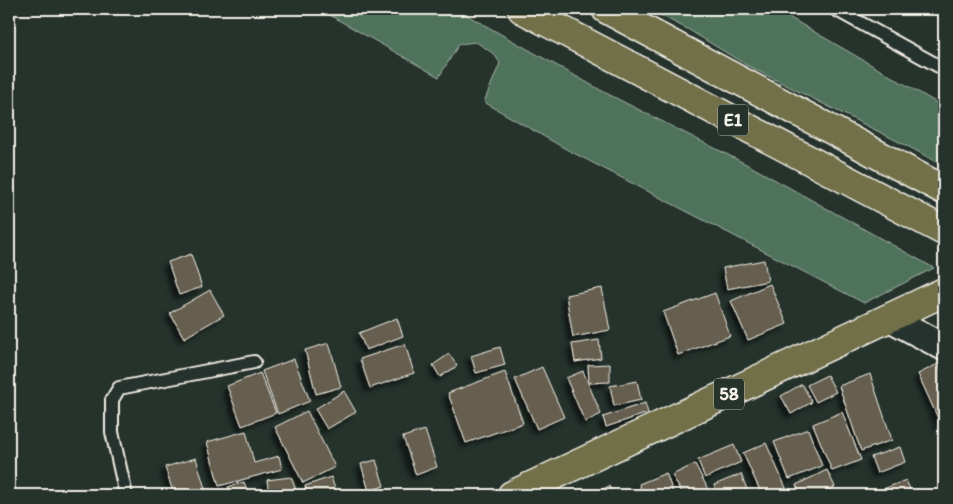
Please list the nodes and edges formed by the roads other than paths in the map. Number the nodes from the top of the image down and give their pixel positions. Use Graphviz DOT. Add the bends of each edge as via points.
graph roads {
  1 [pos="522,9"];
  2 [pos="606,9"];
  3 [pos="835,9"];
  4 [pos="944,69"];
  5 [pos="944,190"];
  6 [pos="944,231"];
  7 [pos="944,292"];
  8 [pos="890,318"];
  9 [pos="944,347"];
  10 [pos="254,362"];
  11 [pos="126,495"];
  12 [pos="512,495"];
  1 -- 6 [label="highway, E1"];
  2 -- 5 [label="highway, E1"];
  3 -- 4 [label="lane"];
  7 -- 8 [label="highway, 58"];
  8 -- 9 [label="street"];
  8 -- 12 [label="highway, 58"];
  10 -- 11 [label="lane" via="118,388 112,400 112,432"];
}
